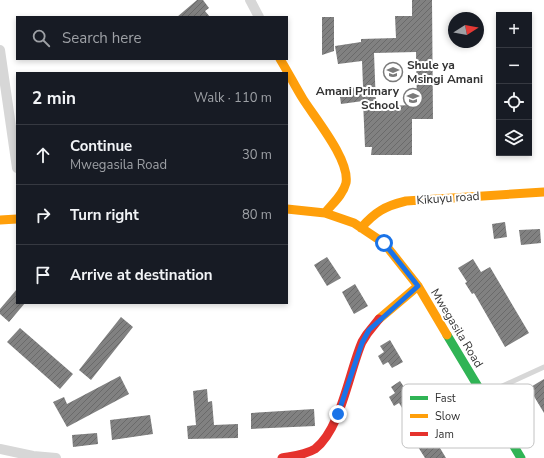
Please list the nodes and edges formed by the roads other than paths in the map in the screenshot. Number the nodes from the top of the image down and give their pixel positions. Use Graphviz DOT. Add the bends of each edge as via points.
graph roads {
  1 [pos="250,0"];
  2 [pos="258,16"];
  3 [pos="0,50"];
  4 [pos="281,60"];
  5 [pos="288,72"];
  6 [pos="288,73"];
  7 [pos="16,161"];
  8 [pos="544,192"];
  9 [pos="288,209"];
  10 [pos="325,213"];
  11 [pos="16,219"];
  12 [pos="0,220"];
  13 [pos="361,228"];
  14 [pos="418,286"];
  15 [pos="544,367"];
  16 [pos="476,384"];
  17 [pos="507,384"];
  18 [pos="515,448"];
  19 [pos="0,449"];
  20 [pos="56,458"];
  21 [pos="282,458"];
  22 [pos="521,458"];
  1 -- 2 [label="street"];
  3 -- 7 [label="street"];
  4 -- 5 [label="street"];
  6 -- 10 [label="street" via="342,161 346,173 344,189"];
  8 -- 13 [label="street, Kikuyu road" via="406,201 379,210"];
  9 -- 10 [label="street, Mwegasila Road"];
  10 -- 13 [label="street, Mwegasila Road" via="354,222"];
  11 -- 12 [label="street"];
  13 -- 14 [label="street, Mwegasila Road" via="384,243"];
  14 -- 16 [label="street, Mwegasila Road"];
  14 -- 21 [label="street" via="369,330 362,343 338,414 321,444 301,455"];
  15 -- 17 [label="lane"];
  18 -- 22 [label="street, Mwegasila Road"];
  19 -- 20 [label="street"];
}
